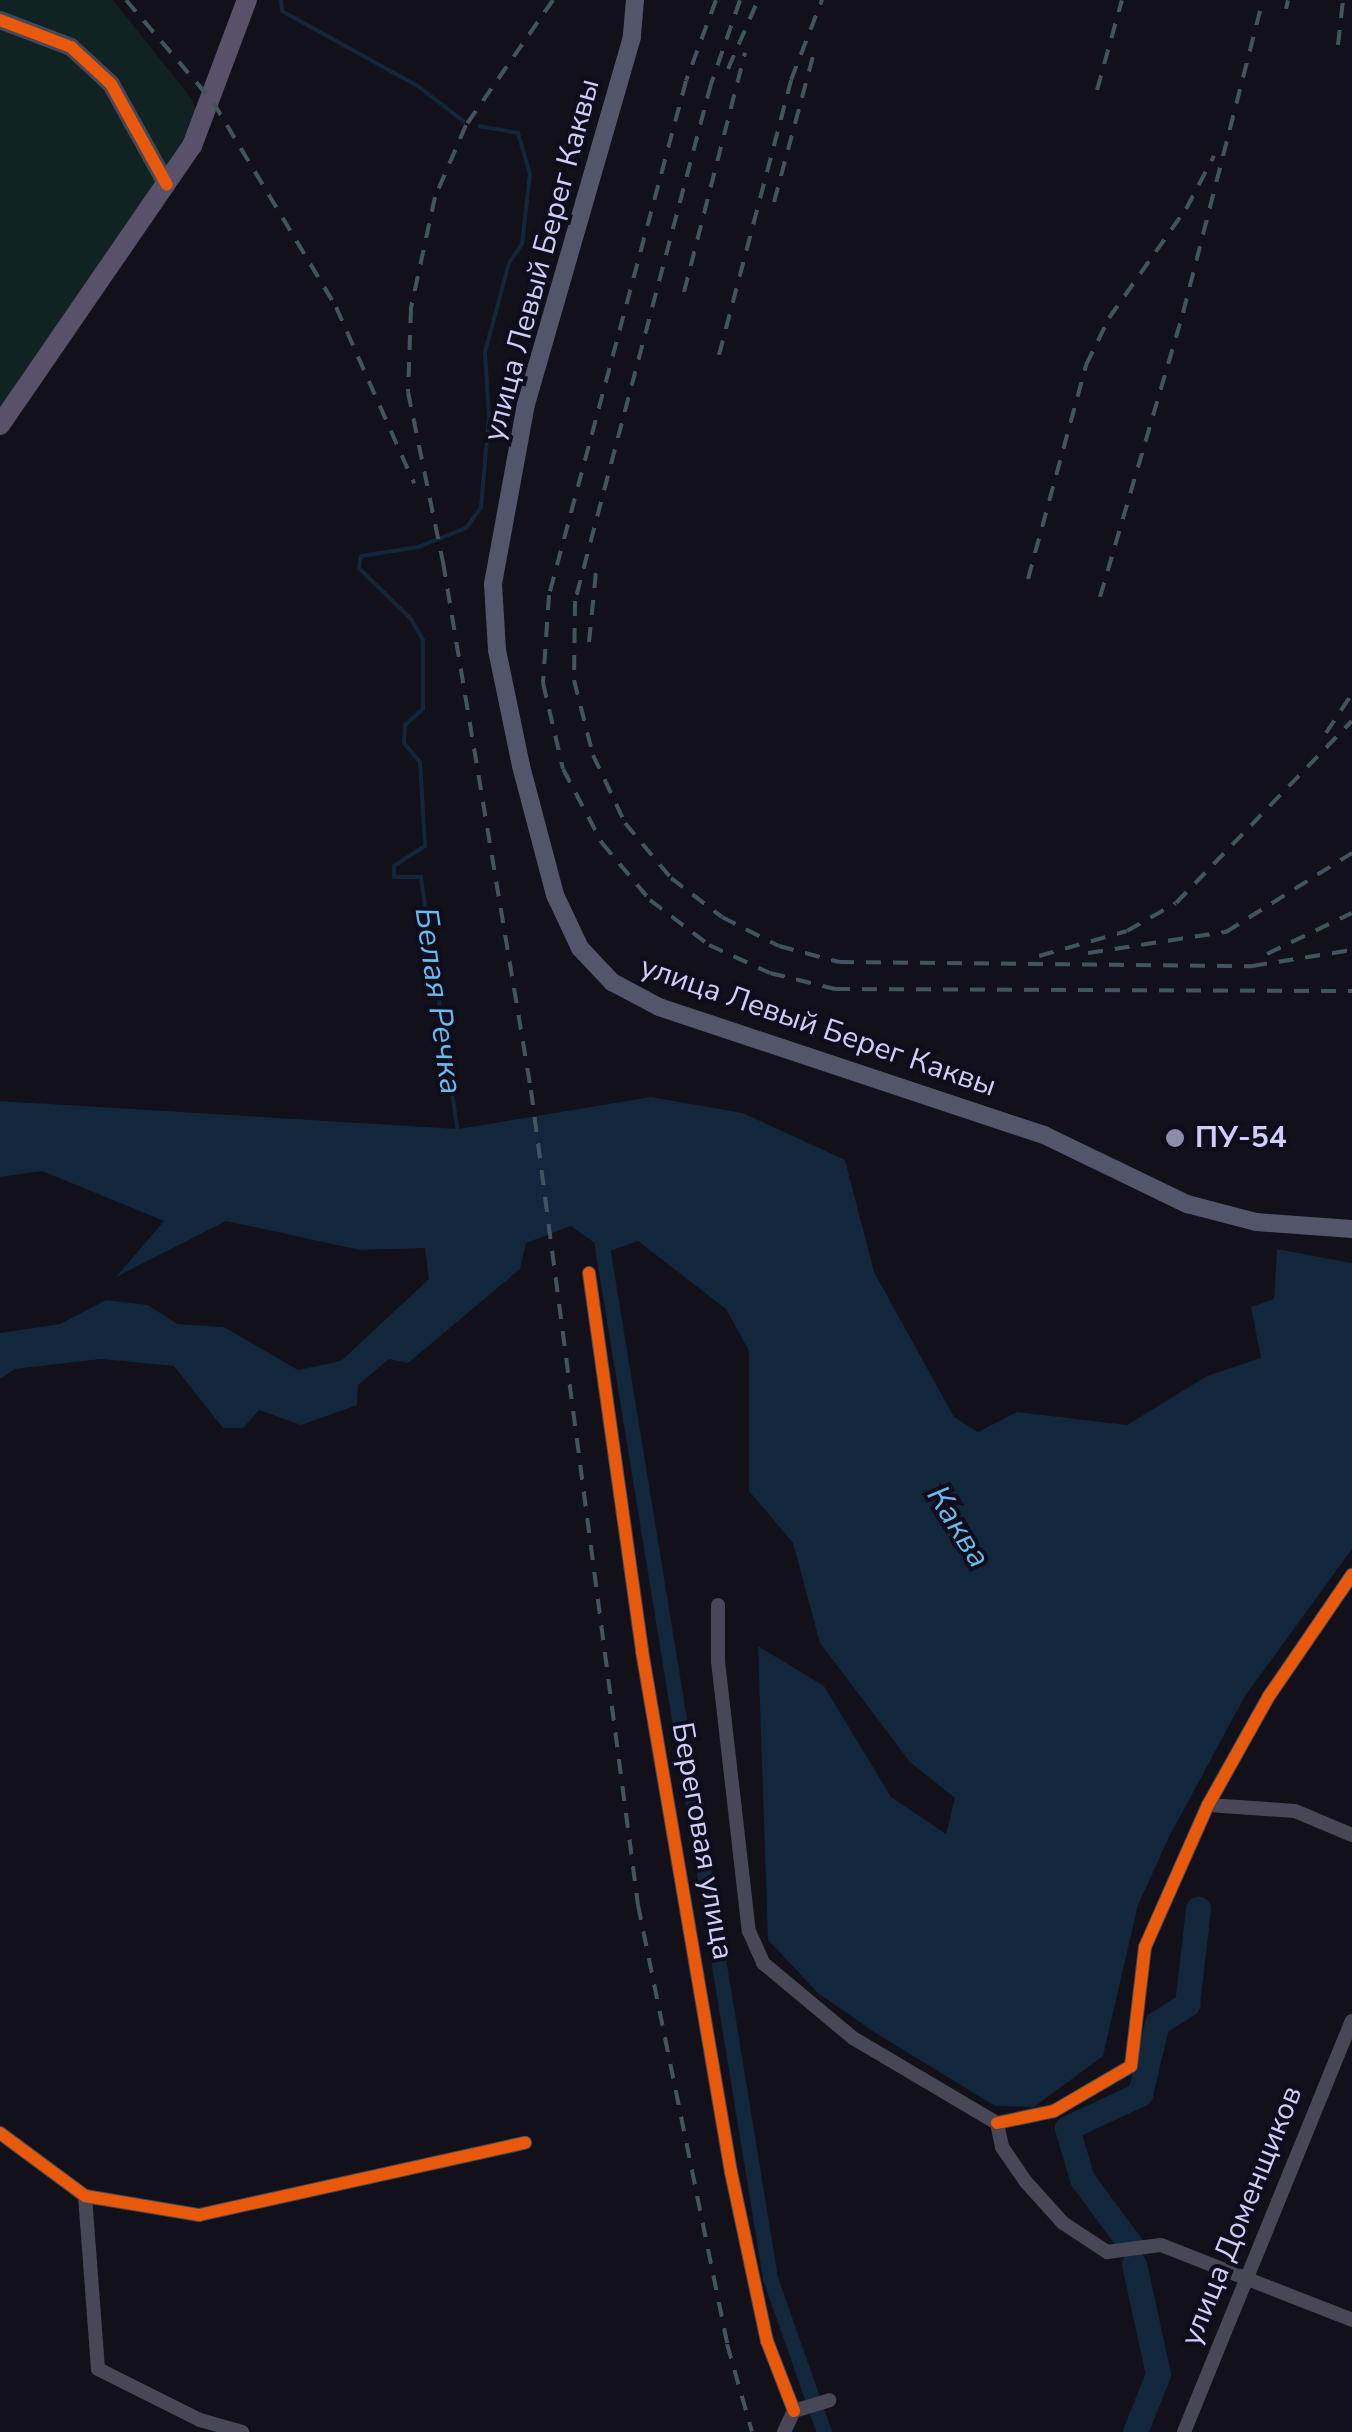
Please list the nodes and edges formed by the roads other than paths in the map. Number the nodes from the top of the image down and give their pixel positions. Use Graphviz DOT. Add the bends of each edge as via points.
graph roads {
  1 [pos="246,0"];
  2 [pos="635,0"];
  3 [pos="0,20"];
  4 [pos="167,185"];
  5 [pos="0,425"];
  6 [pos="1352,1229"];
  7 [pos="589,1274"];
  8 [pos="1352,1575"];
  9 [pos="718,1604"];
  10 [pos="1208,1805"];
  11 [pos="1352,1835"];
  12 [pos="1352,2021"];
  13 [pos="997,2123"];
  14 [pos="0,2133"];
  15 [pos="525,2143"];
  16 [pos="85,2196"];
  17 [pos="1246,2275"];
  18 [pos="1352,2320"];
  19 [pos="829,2400"];
  20 [pos="794,2411"];
  21 [pos="242,2432"];
  22 [pos="784,2432"];
  23 [pos="1184,2432"];
  1 -- 4 [label="main road" via="213,102"];
  2 -- 6 [label="main road, улица Левый Берег Каквы" via="632,37 526,404 494,584 497,650 520,766 555,895 580,948 612,982 658,1007 1044,1135 1186,1204 1256,1222"];
  3 -- 4 [label="street" via="71,47 111,84"];
  4 -- 5 [label="main road"];
  7 -- 20 [label="street, Береговая улица" via="642,1651 731,2172 767,2341"];
  8 -- 10 [label="street" via="1269,1696"];
  9 -- 13 [label="street" via="718,1661 749,1931 763,1963 852,2038"];
  10 -- 11 [label="street" via="1295,1812"];
  10 -- 13 [label="street" via="1145,1946 1131,2066 1054,2110"];
  12 -- 17 [label="street, улица Доменщиков"];
  13 -- 17 [label="street" via="1002,2147 1026,2182 1063,2223 1107,2252 1160,2245"];
  14 -- 16 [label="street"];
  15 -- 16 [label="street" via="200,2215"];
  16 -- 21 [label="street" via="98,2369 200,2420"];
  17 -- 18 [label="street"];
  17 -- 23 [label="street, улица Доменщиков"];
  19 -- 20 [label="street"];
  20 -- 22 [label="street"];
}
